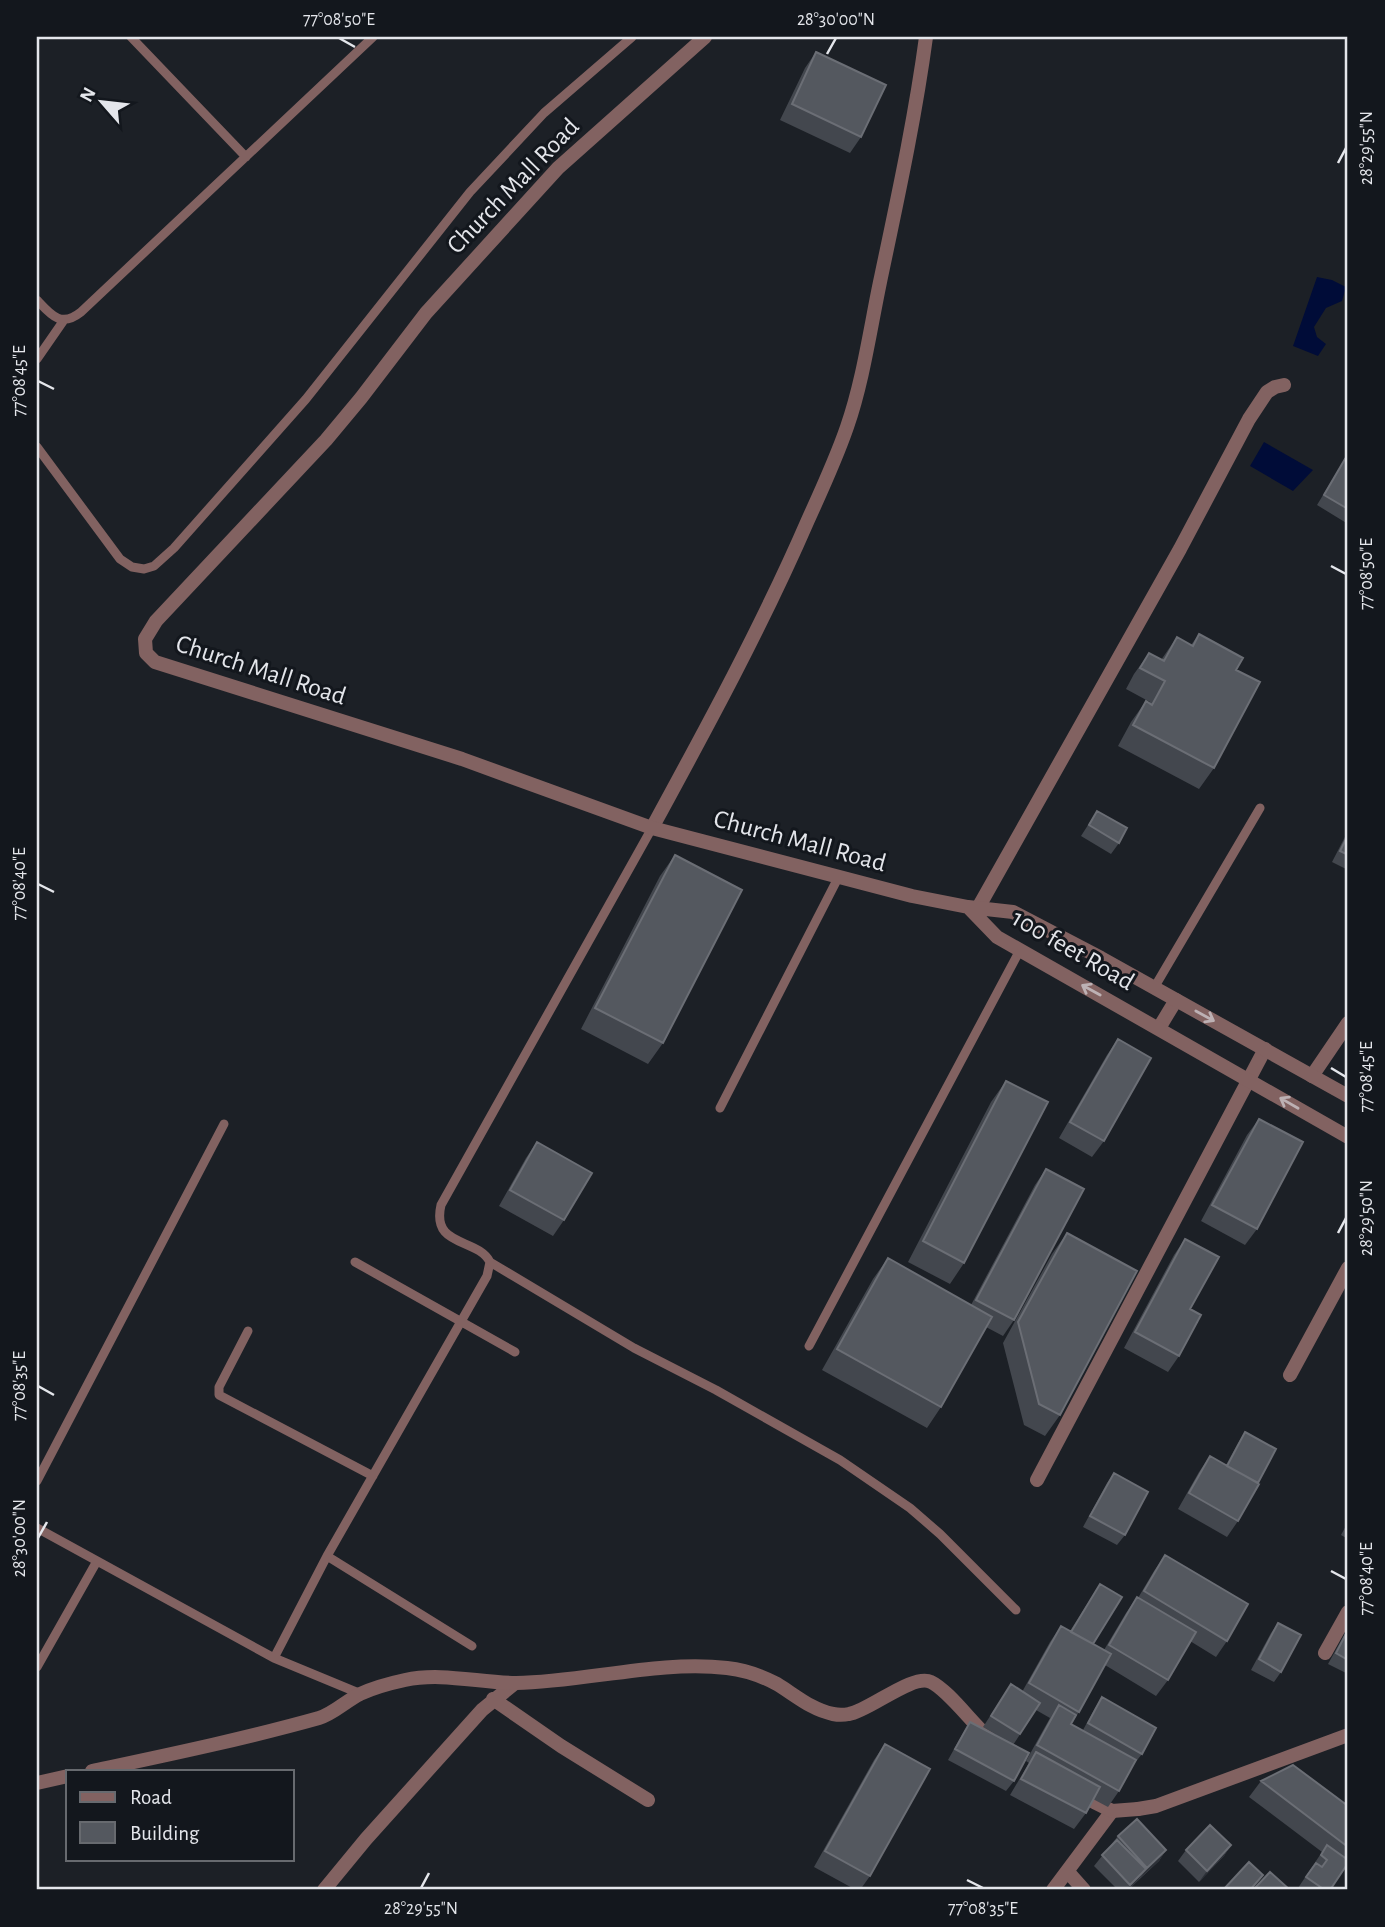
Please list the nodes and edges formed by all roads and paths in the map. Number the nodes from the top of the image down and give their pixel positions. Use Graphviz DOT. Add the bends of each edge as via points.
graph roads {
  1 [pos="131,37"];
  2 [pos="373,37"];
  3 [pos="632,37"];
  4 [pos="705,37"];
  5 [pos="926,37"];
  6 [pos="246,157"];
  7 [pos="37,300"];
  8 [pos="64,320"];
  9 [pos="37,359"];
  10 [pos="1284,385"];
  11 [pos="37,447"];
  12 [pos="1260,808"];
  13 [pos="652,828"];
  14 [pos="838,878"];
  15 [pos="973,907"];
  16 [pos="1020,950"];
  17 [pos="1154,988"];
  18 [pos="1176,1000"];
  19 [pos="1348,1023"];
  20 [pos="1159,1028"];
  21 [pos="1265,1049"];
  22 [pos="1312,1076"];
  23 [pos="1248,1079"];
  24 [pos="1348,1096"];
  25 [pos="720,1108"];
  26 [pos="224,1124"];
  27 [pos="1348,1137"];
  28 [pos="355,1262"];
  29 [pos="490,1262"];
  30 [pos="1348,1268"];
  31 [pos="461,1322"];
  32 [pos="248,1331"];
  33 [pos="809,1346"];
  34 [pos="515,1352"];
  35 [pos="1290,1375"];
  36 [pos="373,1476"];
  37 [pos="1037,1479"];
  38 [pos="37,1481"];
  39 [pos="37,1528"];
  40 [pos="327,1556"];
  41 [pos="97,1561"];
  42 [pos="1016,1610"];
  43 [pos="1348,1612"];
  44 [pos="472,1646"];
  45 [pos="1325,1653"];
  46 [pos="274,1658"];
  47 [pos="37,1667"];
  48 [pos="515,1683"];
  49 [pos="361,1694"];
  50 [pos="493,1699"];
  51 [pos="1348,1735"];
  52 [pos="1004,1748"];
  53 [pos="97,1770"];
  54 [pos="66,1776"];
  55 [pos="37,1783"];
  56 [pos="1063,1786"];
  57 [pos="648,1800"];
  58 [pos="1112,1811"];
  59 [pos="1068,1872"];
  60 [pos="324,1890"];
  61 [pos="1053,1890"];
  62 [pos="1084,1890"];
  1 -- 6 [label="lane"];
  2 -- 6 [label="lane"];
  3 -- 11 [label="lane" via="544,113 487,172 306,399 154,566 132,567 120,559"];
  4 -- 13 [label="street, Church Mall Road" via="558,168 426,313 326,440 156,621 144,646 155,662 463,760"];
  5 -- 13 [label="street" via="848,424 780,586"];
  6 -- 8 [label="lane" via="81,312"];
  7 -- 8 [label="lane"];
  8 -- 9 [label="lane"];
  10 -- 15 [label="street" via="1267,392 1255,409 1180,549"];
  12 -- 17 [label="lane"];
  13 -- 14 [label="street, Church Mall Road"];
  13 -- 29 [label="lane" via="441,1205 438,1215 444,1232"];
  14 -- 15 [label="street, Church Mall Road"];
  14 -- 25 [label="lane"];
  15 -- 16 [label="street, 100 feet Road" via="997,937"];
  15 -- 17 [label="street, 100 feet Road" via="1013,912"];
  20 -- 16 [label="street, 100 feet Road, one-way"];
  16 -- 33 [label="lane"];
  17 -- 18 [label="street, 100 feet Road"];
  18 -- 20 [label="street"];
  18 -- 21 [label="street, 100 feet Road, one-way"];
  19 -- 22 [label="street"];
  20 -- 23 [label="street, 100 feet Road"];
  21 -- 22 [label="street, 100 feet Road"];
  21 -- 23 [label="street"];
  22 -- 24 [label="street, 100 feet Road"];
  27 -- 23 [label="street, 100 feet Road, one-way"];
  23 -- 37 [label="street"];
  26 -- 38 [label="lane"];
  28 -- 31 [label="lane"];
  29 -- 31 [label="lane"];
  29 -- 42 [label="lane" via="634,1348 840,1460 910,1508"];
  30 -- 35 [label="street"];
  31 -- 34 [label="lane"];
  31 -- 36 [label="lane"];
  32 -- 36 [label="lane" via="219,1395"];
  36 -- 40 [label="lane"];
  39 -- 41 [label="lane"];
  40 -- 44 [label="lane"];
  40 -- 46 [label="lane"];
  41 -- 46 [label="lane"];
  41 -- 47 [label="lane"];
  43 -- 45 [label="street"];
  46 -- 49 [label="lane"];
  48 -- 49 [label="street" via="423,1678"];
  48 -- 50 [label="street"];
  48 -- 52 [label="street" via="668,1667 728,1668 760,1676 806,1702 842,1715 926,1680"];
  49 -- 53 [label="street" via="323,1717"];
  50 -- 57 [label="street"];
  50 -- 60 [label="street"];
  51 -- 58 [label="street" via="1156,1806"];
  54 -- 55 [label="street"];
  56 -- 58 [label="street"];
  58 -- 59 [label="street"];
  59 -- 61 [label="street"];
  59 -- 62 [label="street"];
}
